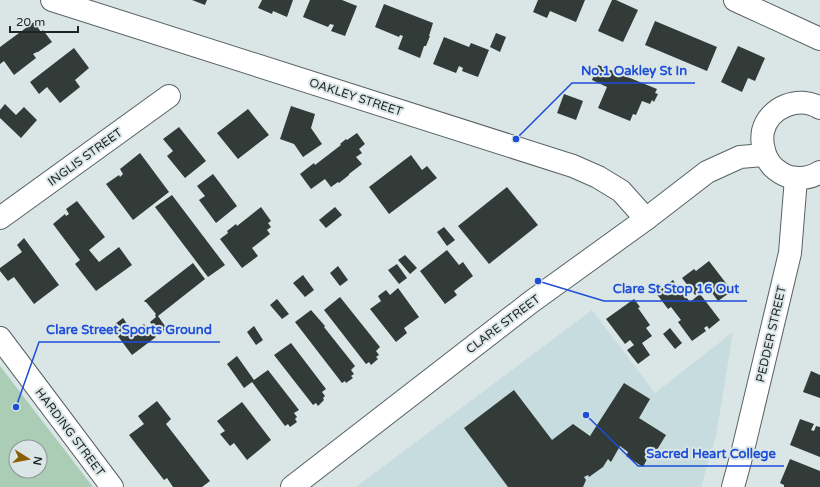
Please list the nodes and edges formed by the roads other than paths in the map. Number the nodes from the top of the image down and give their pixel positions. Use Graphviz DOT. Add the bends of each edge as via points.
graph roads {
  1 [pos="52,0"];
  2 [pos="735,0"];
  3 [pos="820,39"];
  4 [pos="169,96"];
  5 [pos="819,107"];
  6 [pos="765,155"];
  7 [pos="820,172"];
  8 [pos="796,178"];
  9 [pos="0,218"];
  10 [pos="646,219"];
  11 [pos="0,338"];
  12 [pos="112,487"];
  13 [pos="292,487"];
  14 [pos="733,487"];
  1 -- 10 [label="street, OAKLEY STREET" via="573,166 598,177 620,192"];
  2 -- 3 [label="street"];
  4 -- 9 [label="street, INGLIS STREET"];
  5 -- 6 [label="street" via="796,102 775,112 767,121 763,132"];
  6 -- 8 [label="street" via="777,171"];
  6 -- 10 [label="street, CLARE STREET" via="740,157 707,172"];
  7 -- 8 [label="street" via="808,178"];
  8 -- 14 [label="street, PEDDER STREET" via="790,253"];
  10 -- 13 [label="street, CLARE STREET" via="531,302"];
  11 -- 12 [label="street, HARDING STREET"];
}
